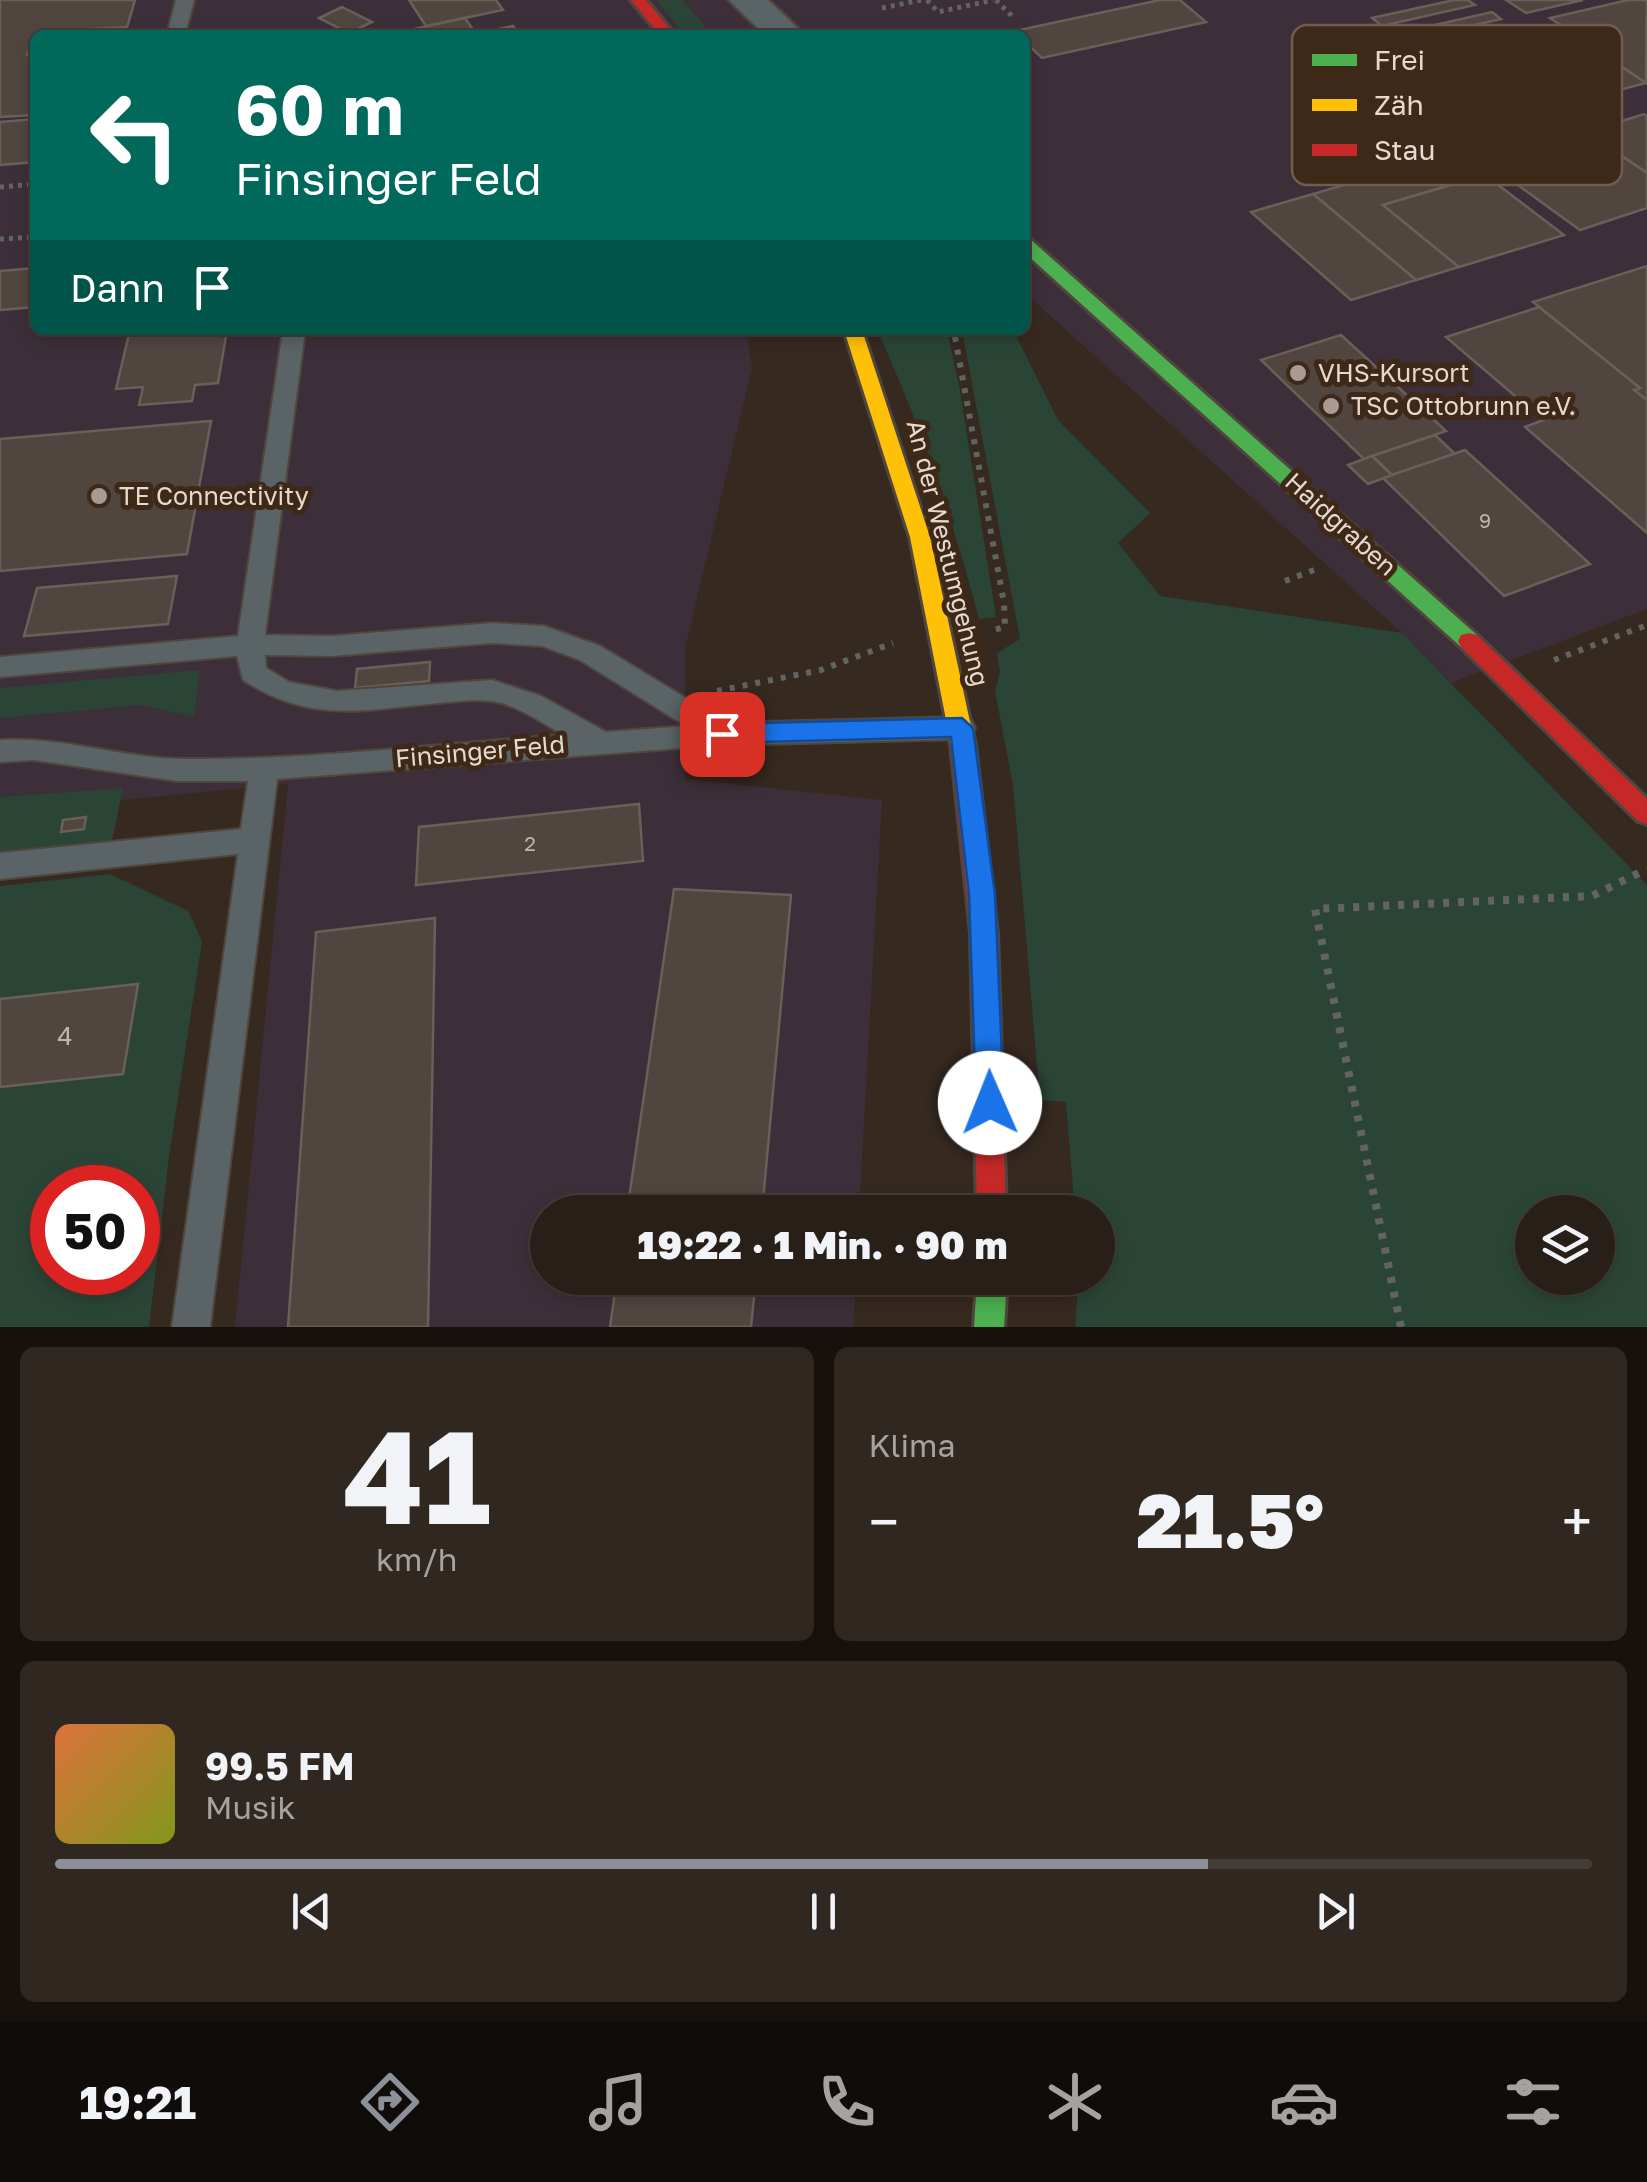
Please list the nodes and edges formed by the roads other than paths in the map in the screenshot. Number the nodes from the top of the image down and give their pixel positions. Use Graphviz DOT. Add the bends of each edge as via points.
graph roads {
  1 [pos="185,0"];
  2 [pos="638,0"];
  3 [pos="747,0"];
  4 [pos="177,30"];
  5 [pos="664,30"];
  6 [pos="780,30"];
  7 [pos="1030,249"];
  8 [pos="293,335"];
  9 [pos="855,335"];
  10 [pos="250,646"];
  11 [pos="0,666"];
  12 [pos="962,728"];
  13 [pos="722,734"];
  14 [pos="599,741"];
  15 [pos="0,751"];
  16 [pos="264,769"];
  17 [pos="1647,814"];
  18 [pos="254,840"];
  19 [pos="0,866"];
  20 [pos="992,1195"];
  21 [pos="991,1295"];
  22 [pos="191,1327"];
  23 [pos="989,1327"];
  1 -- 4 [label="lane"];
  2 -- 5 [label="main road"];
  3 -- 6 [label="street"];
  7 -- 17 [label="main road, Haidgraben" via="1506,677"];
  8 -- 10 [label="lane"];
  9 -- 12 [label="main road, An der Westumgehung" via="918,528"];
  10 -- 11 [label="lane"];
  10 -- 13 [label="lane" via="544,636 590,653"];
  10 -- 14 [label="lane" via="253,672 271,689 308,702 496,691"];
  12 -- 13 [label="lane, Finsinger Feld"];
  12 -- 20 [label="main road, An der Westumgehung" via="982,894"];
  13 -- 14 [label="lane, Finsinger Feld"];
  14 -- 16 [label="lane, Finsinger Feld"];
  15 -- 16 [label="lane, Finsinger Feld" via="177,770"];
  16 -- 18 [label="lane"];
  18 -- 19 [label="lane"];
  18 -- 22 [label="lane"];
  21 -- 23 [label="main road"];
}
